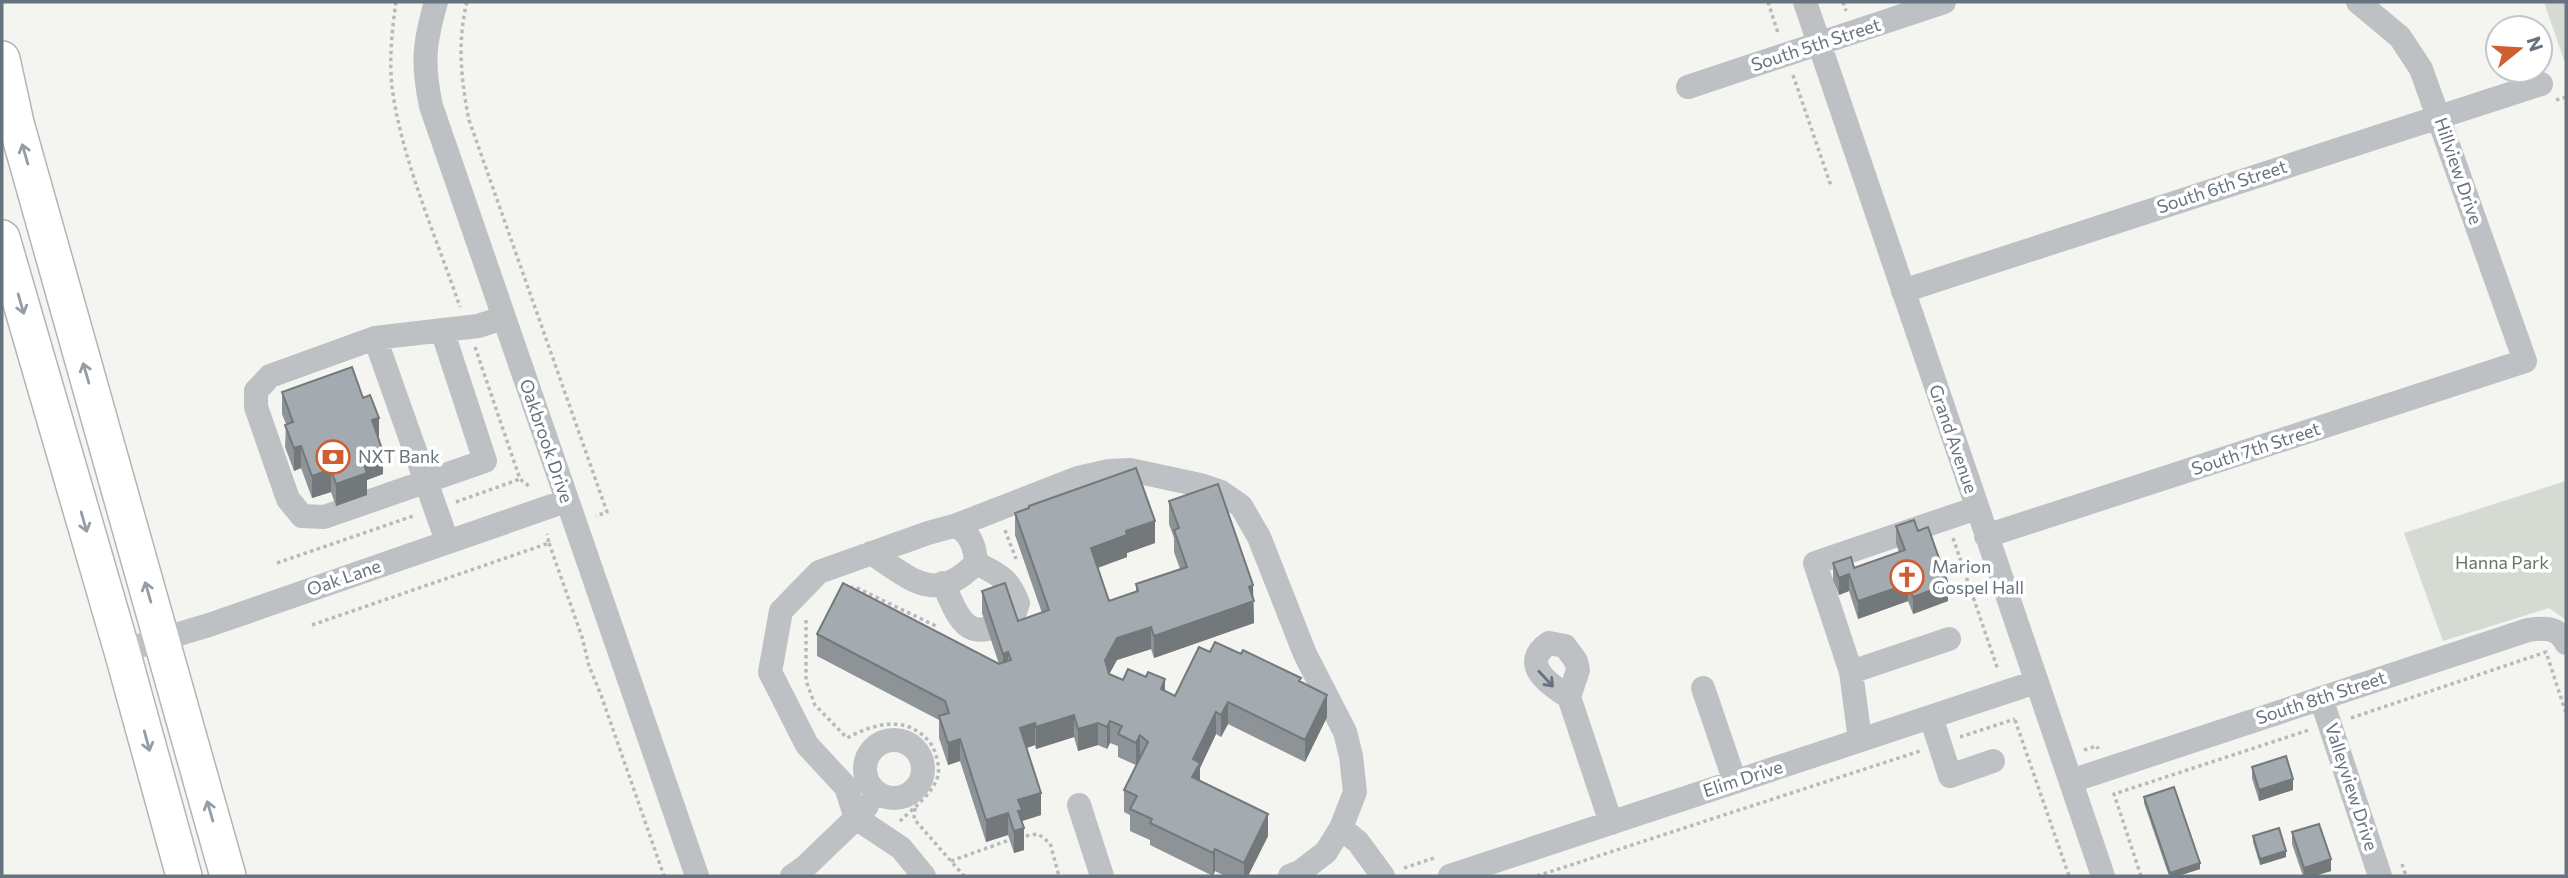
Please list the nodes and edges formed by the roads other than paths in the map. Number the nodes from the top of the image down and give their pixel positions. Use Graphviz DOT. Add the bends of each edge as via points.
graph roads {
  1 [pos="436,2"];
  2 [pos="1805,2"];
  3 [pos="1944,2"];
  4 [pos="2358,2"];
  5 [pos="1819,44"];
  6 [pos="2,59"];
  7 [pos="2538,84"];
  8 [pos="1688,87"];
  9 [pos="2439,117"];
  10 [pos="2,238"];
  11 [pos="1903,291"];
  12 [pos="503,318"];
  13 [pos="442,330"];
  14 [pos="375,338"];
  15 [pos="2525,361"];
  16 [pos="426,482"];
  17 [pos="566,501"];
  18 [pos="1977,508"];
  19 [pos="957,525"];
  20 [pos="1986,536"];
  21 [pos="447,541"];
  22 [pos="871,553"];
  23 [pos="976,563"];
  24 [pos="943,583"];
  25 [pos="1949,639"];
  26 [pos="161,640"];
  27 [pos="2566,643"];
  28 [pos="122,651"];
  29 [pos="1851,673"];
  30 [pos="2036,682"];
  31 [pos="1703,688"];
  32 [pos="1569,697"];
  33 [pos="2321,698"];
  34 [pos="1931,717"];
  35 [pos="1860,740"];
  36 [pos="1993,761"];
  37 [pos="2071,781"];
  38 [pos="1735,782"];
  39 [pos="878,793"];
  40 [pos="1079,805"];
  41 [pos="856,818"];
  42 [pos="1611,823"];
  43 [pos="1341,828"];
  44 [pos="184,876"];
  45 [pos="228,876"];
  46 [pos="697,876"];
  47 [pos="792,876"];
  48 [pos="924,876"];
  49 [pos="1102,876"];
  50 [pos="1290,876"];
  51 [pos="1383,876"];
  52 [pos="1450,876"];
  53 [pos="2103,876"];
  54 [pos="2380,876"];
  1 -- 12 [label="street, Oakbrook Drive" via="424,73 430,106"];
  2 -- 5 [label="street, Grand Avenue"];
  3 -- 5 [label="street, South 5th Street"];
  4 -- 9 [label="street, Hillview Drive" via="2400,37 2421,69"];
  5 -- 8 [label="street, South 5th Street"];
  5 -- 11 [label="street, Grand Avenue"];
  26 -- 6 [label="highway, one-way"];
  7 -- 9 [label="street, South 6th Street"];
  9 -- 11 [label="street, South 6th Street"];
  9 -- 15 [label="street, Hillview Drive"];
  10 -- 28 [label="highway, one-way"];
  11 -- 18 [label="street, Grand Avenue"];
  12 -- 13 [label="street"];
  12 -- 17 [label="street, Oakbrook Drive"];
  13 -- 14 [label="street"];
  13 -- 16 [label="street" via="485,461"];
  14 -- 16 [label="street"];
  14 -- 16 [label="street" via="270,376 256,391 256,407 288,499 302,516 324,517"];
  15 -- 20 [label="street, South 7th Street"];
  16 -- 21 [label="street"];
  17 -- 21 [label="street, Oak Lane"];
  17 -- 46 [label="street, Oakbrook Drive"];
  18 -- 20 [label="street, Grand Avenue"];
  18 -- 29 [label="street" via="1815,563"];
  19 -- 22 [label="street"];
  19 -- 23 [label="street" via="970,536"];
  19 -- 43 [label="street" via="1078,478 1109,471 1130,470 1200,485 1241,506 1259,537 1305,654 1345,732 1355,792"];
  20 -- 30 [label="street, Grand Avenue"];
  21 -- 26 [label="street, Oak Lane"];
  22 -- 24 [label="street" via="921,585"];
  22 -- 41 [label="street" via="819,572 781,611 770,672 807,745 846,787"];
  23 -- 24 [label="street" via="955,580"];
  23 -- 24 [label="street" via="1010,585 1018,603 1013,618 995,628 970,628 957,616"];
  25 -- 29 [label="street"];
  26 -- 28 [label="street, Oak Lane"];
  45 -- 26 [label="highway, one-way"];
  27 -- 33 [label="street, South 8th Street" via="2563,635 2548,628 2528,630"];
  28 -- 44 [label="highway, one-way"];
  29 -- 35 [label="street"];
  30 -- 34 [label="street, Elim Drive"];
  30 -- 37 [label="street, Grand Avenue"];
  31 -- 38 [label="street"];
  32 -- 42 [label="street"];
  33 -- 37 [label="street, South 8th Street"];
  33 -- 54 [label="street, Valleyview Drive"];
  34 -- 35 [label="street, Elim Drive"];
  34 -- 36 [label="street" via="1950,776"];
  35 -- 38 [label="street, Elim Drive"];
  37 -- 53 [label="street, Grand Avenue"];
  38 -- 42 [label="street, Elim Drive"];
  39 -- 41 [label="street"];
  40 -- 49 [label="street"];
  41 -- 47 [label="street"];
  41 -- 48 [label="street" via="901,848"];
  42 -- 52 [label="street, Elim Drive"];
  43 -- 50 [label="street" via="1326,852"];
  43 -- 51 [label="street" via="1358,842"];
}
